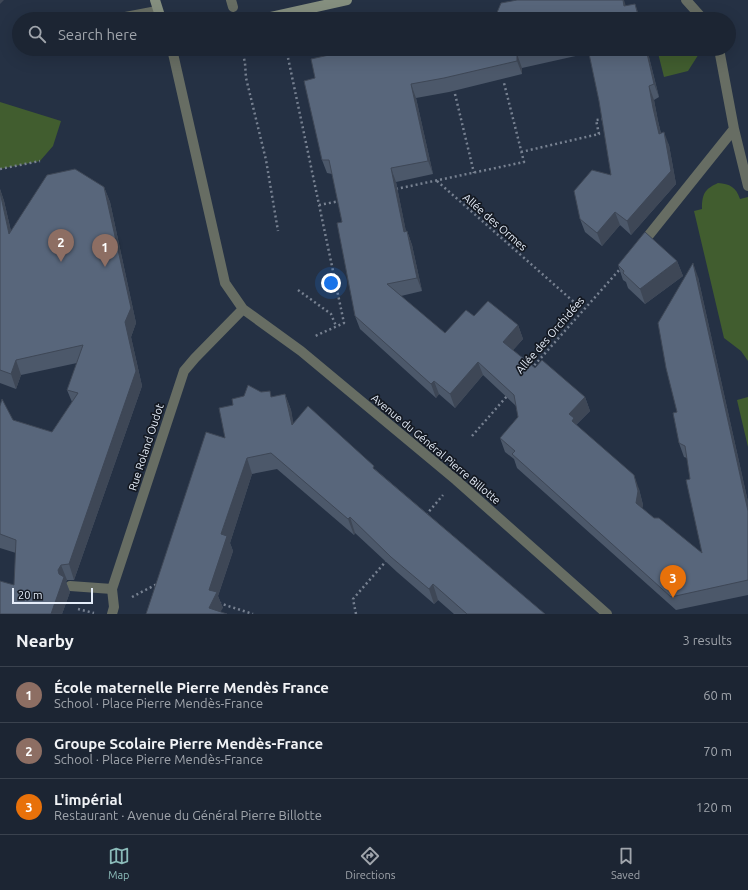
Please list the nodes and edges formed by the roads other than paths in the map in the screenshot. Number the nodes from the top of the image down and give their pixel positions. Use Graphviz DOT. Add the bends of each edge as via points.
graph roads {
  1 [pos="155,0"];
  2 [pos="347,0"];
  3 [pos="686,0"];
  4 [pos="158,12"];
  5 [pos="293,12"];
  6 [pos="697,12"];
  7 [pos="174,56"];
  8 [pos="720,56"];
  9 [pos="734,129"];
  10 [pos="748,186"];
  11 [pos="641,245"];
  12 [pos="243,308"];
  13 [pos="70,586"];
  14 [pos="112,589"];
  15 [pos="112,614"];
  16 [pos="607,614"];
  1 -- 4 [label="street"];
  2 -- 5 [label="street"];
  3 -- 6 [label="street"];
  7 -- 12 [label="street, Avenue du Général Pierre Billotte" via="225,283"];
  8 -- 9 [label="street"];
  9 -- 10 [label="street"];
  9 -- 11 [label="street"];
  12 -- 14 [label="street, Rue Roland Oudot" via="184,371"];
  12 -- 16 [label="street, Avenue du Général Pierre Billotte" via="301,351 456,480"];
  13 -- 14 [label="street"];
  14 -- 15 [label="street, Rue Roland Oudot"];
}
